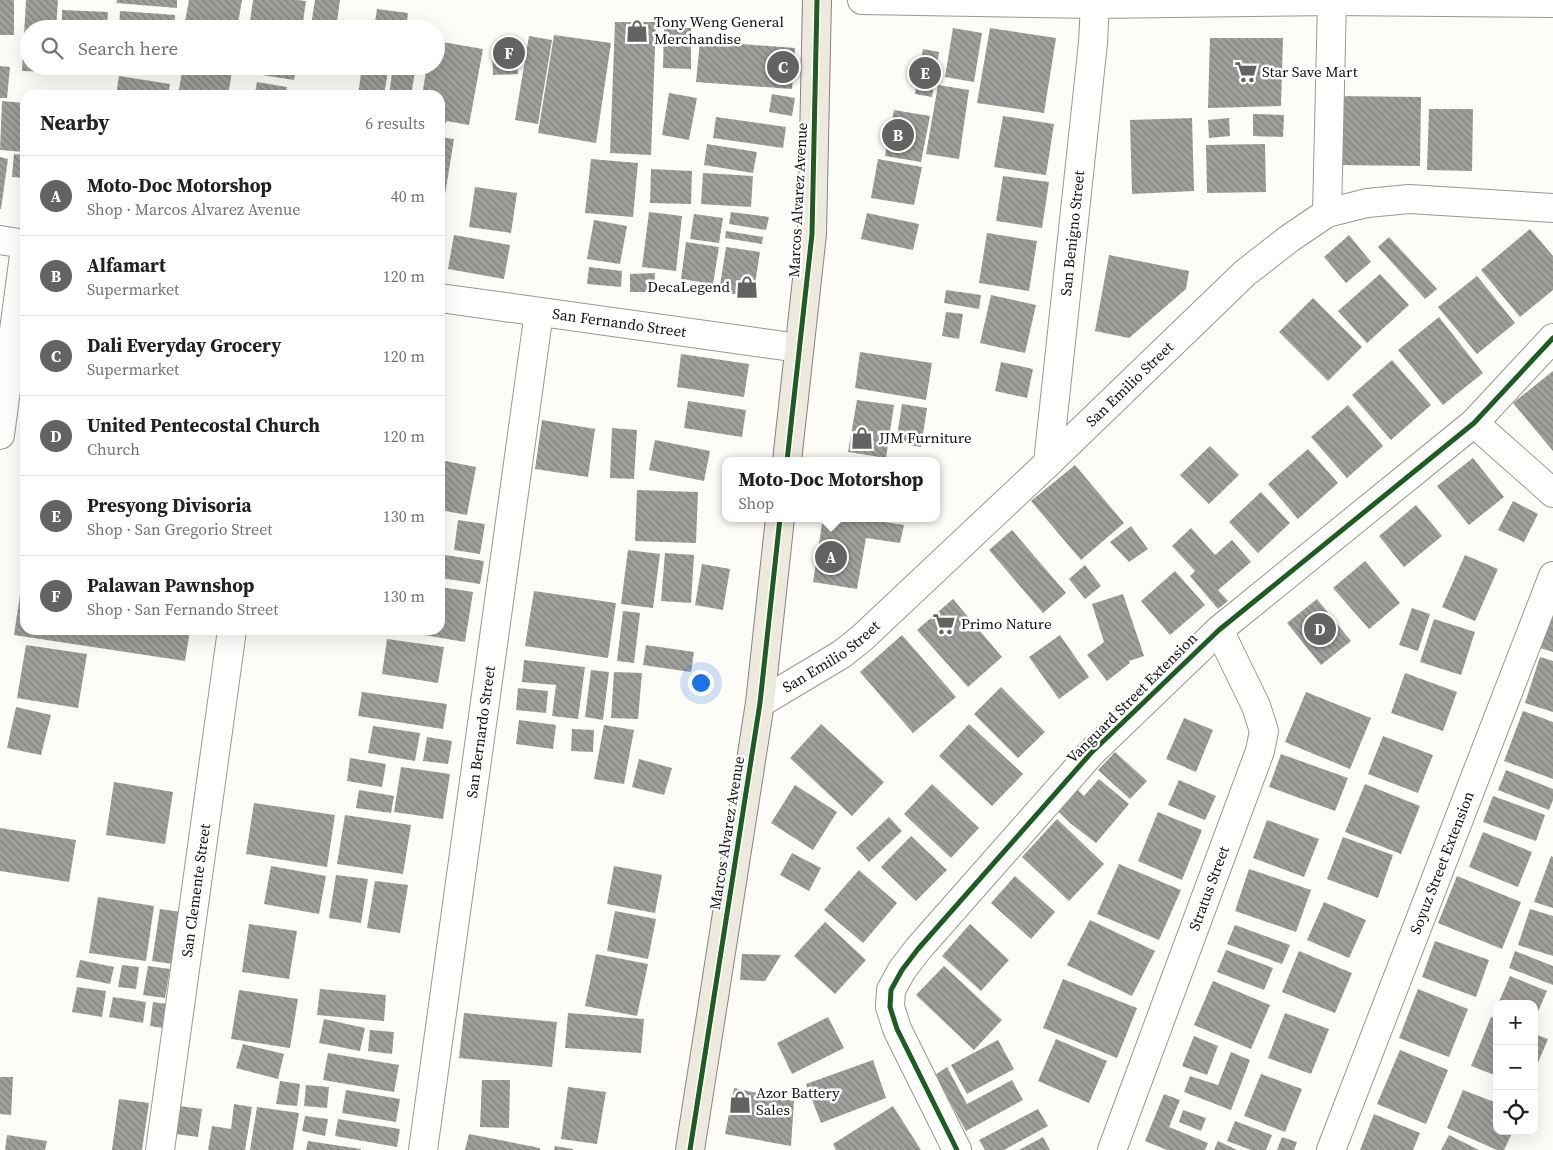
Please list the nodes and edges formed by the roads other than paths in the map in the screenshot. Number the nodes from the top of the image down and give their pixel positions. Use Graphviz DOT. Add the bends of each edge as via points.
graph roads {
  1 [pos="817,0"];
  2 [pos="862,0"];
  3 [pos="1239,1"];
  4 [pos="1332,1"];
  5 [pos="1553,3"];
  6 [pos="1095,4"];
  7 [pos="1553,208"];
  8 [pos="1327,213"];
  9 [pos="0,240"];
  10 [pos="20,243"];
  11 [pos="20,285"];
  12 [pos="445,299"];
  13 [pos="540,312"];
  14 [pos="1553,338"];
  15 [pos="799,348"];
  16 [pos="1474,423"];
  17 [pos="0,435"];
  18 [pos="787,457"];
  19 [pos="1048,463"];
  20 [pos="1553,493"];
  21 [pos="780,522"];
  22 [pos="1553,576"];
  23 [pos="1219,630"];
  24 [pos="231,635"];
  25 [pos="760,703"];
  26 [pos="1121,1147"];
  27 [pos="160,1150"];
  28 [pos="423,1150"];
  29 [pos="690,1150"];
  30 [pos="956,1150"];
  31 [pos="1331,1150"];
  1 -- 15 [label="main road, Marcos Alvarez Avenue" via="812,234"];
  2 -- 6 [label="street"];
  3 -- 4 [label="street"];
  3 -- 6 [label="street"];
  4 -- 5 [label="street"];
  4 -- 8 [label="street"];
  6 -- 19 [label="street, San Benigno Street"];
  7 -- 8 [label="street, San Emilio Street" via="1409,199 1367,203"];
  8 -- 19 [label="street, San Emilio Street" via="1245,273"];
  9 -- 10 [label="street"];
  11 -- 17 [label="street"];
  12 -- 13 [label="street, San Fernando Street"];
  13 -- 15 [label="street, San Fernando Street"];
  13 -- 28 [label="street, San Bernardo Street"];
  14 -- 16 [label="street, Vanguard Street Extension"];
  15 -- 18 [label="main road, Marcos Alvarez Avenue"];
  16 -- 20 [label="street"];
  16 -- 23 [label="street, Vanguard Street Extension"];
  19 -- 25 [label="street, San Emilio Street" via="862,638 842,654"];
  21 -- 25 [label="main road, Marcos Alvarez Avenue"];
  22 -- 31 [label="street, Soyuz Street Extension"];
  23 -- 26 [label="street, Stratus Street" via="1256,706 1264,731 1262,744"];
  23 -- 30 [label="street, Vanguard Street Extension" via="1091,752 918,949 891,990 890,1007 897,1029"];
  24 -- 27 [label="street, San Clemente Street"];
  25 -- 29 [label="main road, Marcos Alvarez Avenue"];
}
